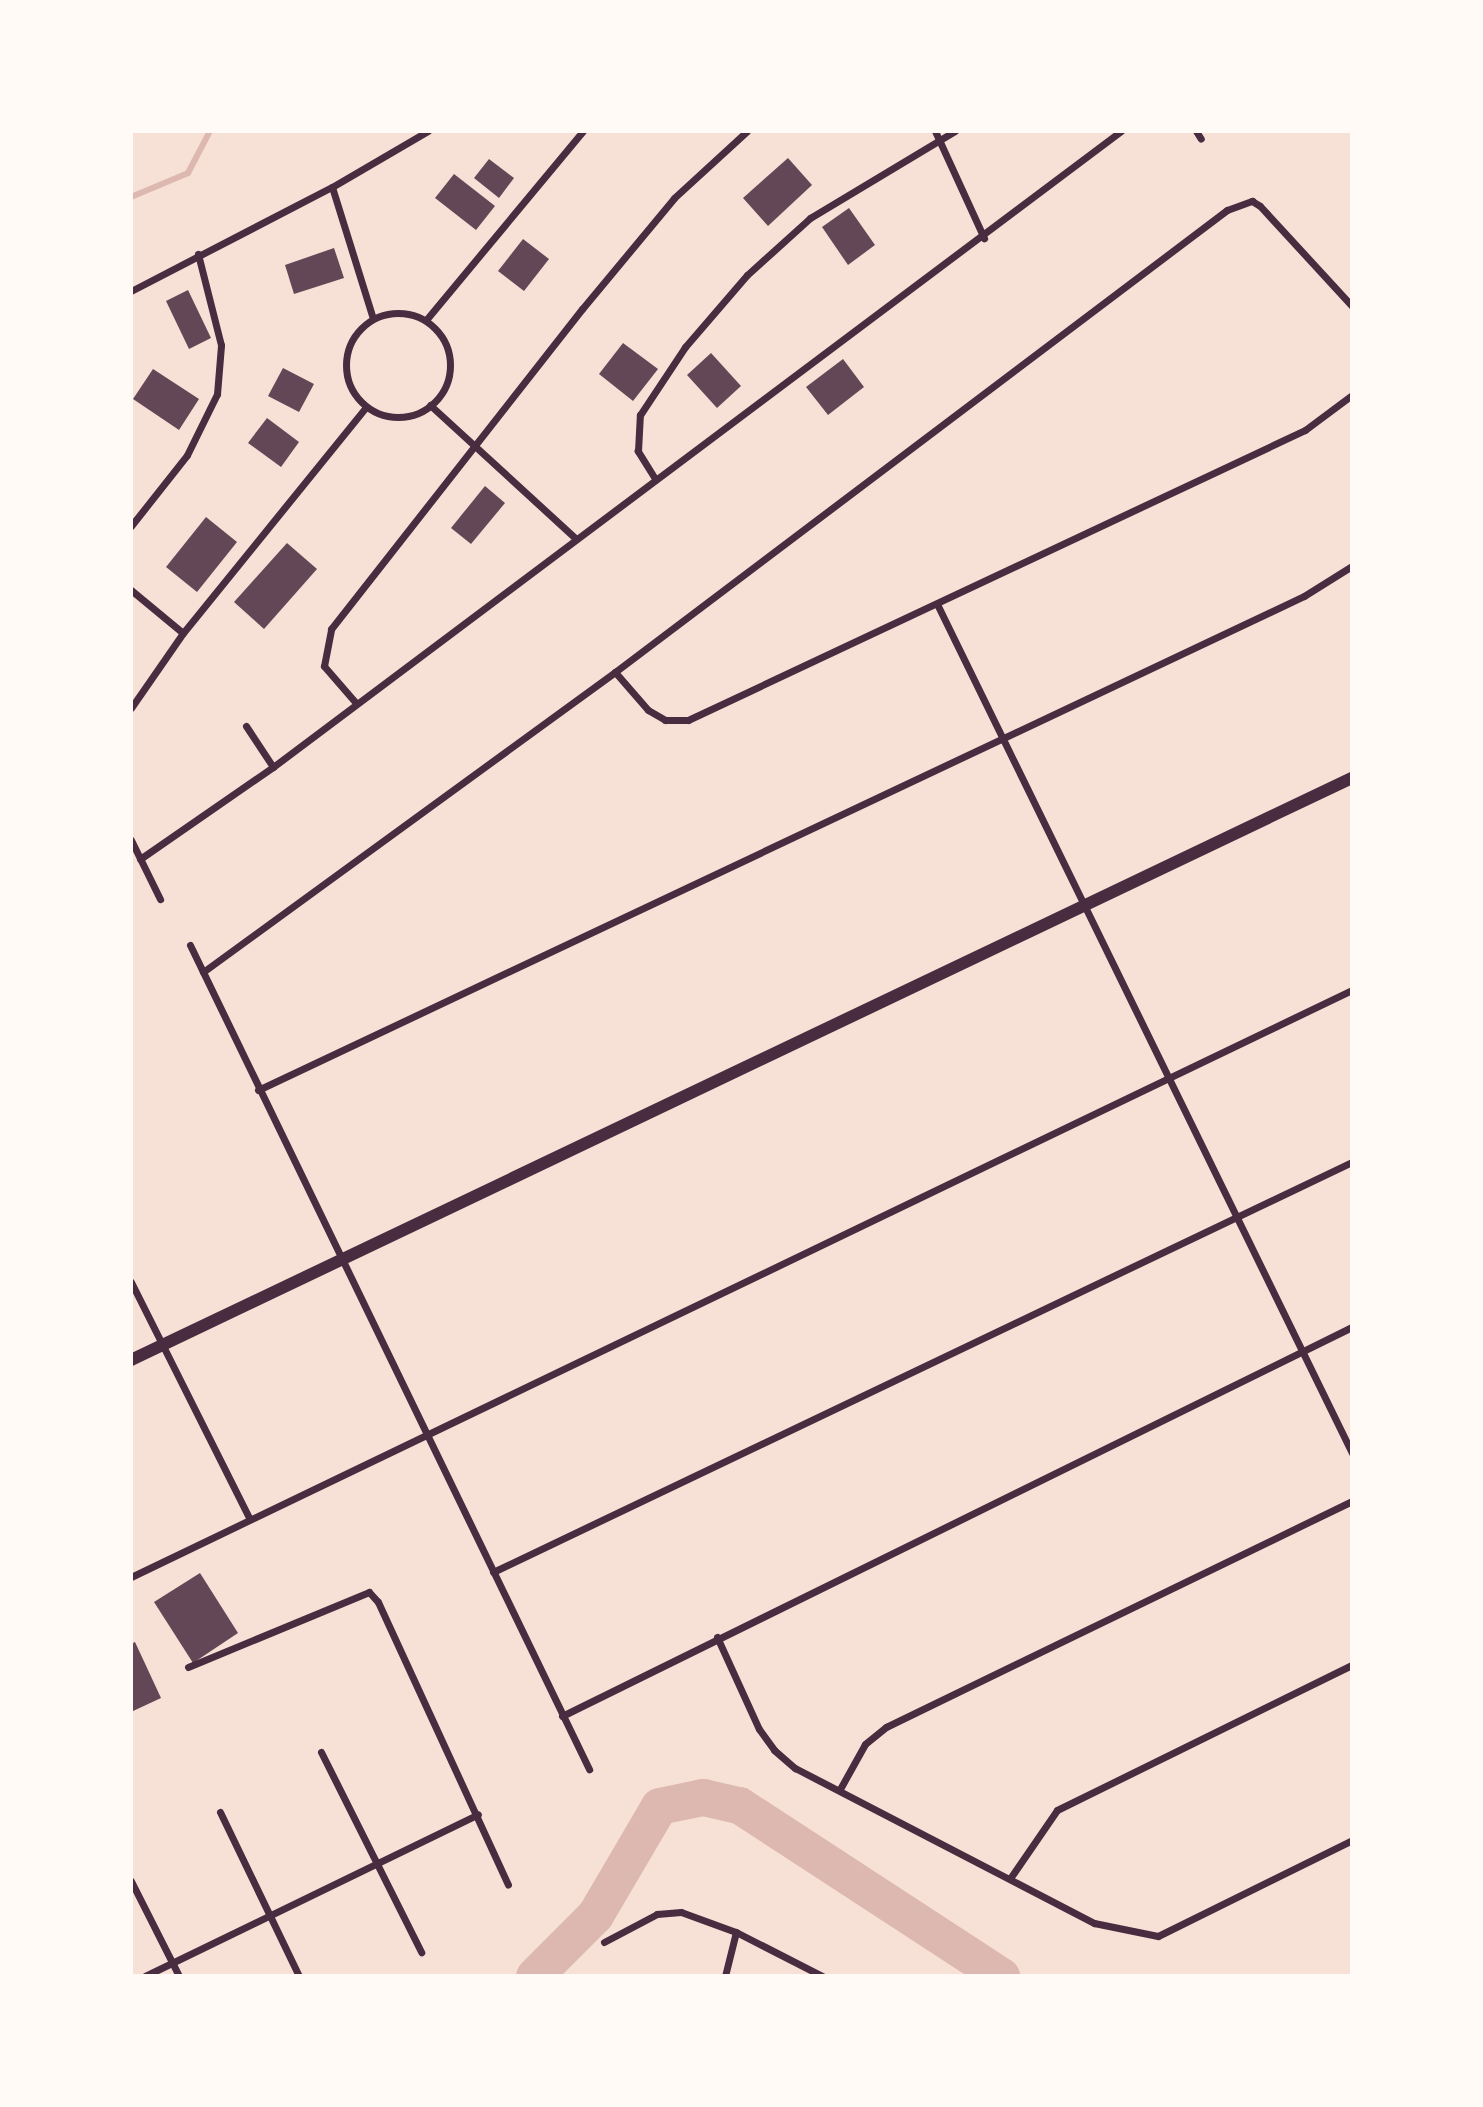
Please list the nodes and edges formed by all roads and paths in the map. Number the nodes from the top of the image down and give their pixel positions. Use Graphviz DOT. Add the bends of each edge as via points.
graph roads {
  1 [pos="428,131"];
  2 [pos="583,131"];
  3 [pos="747,131"];
  4 [pos="955,131"];
  5 [pos="1105,131"];
  6 [pos="1121,131"];
  7 [pos="1196,131"];
  8 [pos="937,135"];
  9 [pos="1110,139"];
  10 [pos="1201,139"];
  11 [pos="332,187"];
  12 [pos="984,238"];
  13 [pos="198,254"];
  14 [pos="131,291"];
  15 [pos="1352,306"];
  16 [pos="373,319"];
  17 [pos="426,320"];
  18 [pos="1352,395"];
  19 [pos="430,405"];
  20 [pos="366,407"];
  21 [pos="474,448"];
  22 [pos="654,477"];
  23 [pos="131,526"];
  24 [pos="575,538"];
  25 [pos="1352,566"];
  26 [pos="131,590"];
  27 [pos="938,606"];
  28 [pos="183,633"];
  29 [pos="615,672"];
  30 [pos="356,703"];
  31 [pos="131,708"];
  32 [pos="246,726"];
  33 [pos="1003,737"];
  34 [pos="273,767"];
  35 [pos="1352,778"];
  36 [pos="131,840"];
  37 [pos="140,859"];
  38 [pos="160,899"];
  39 [pos="1083,906"];
  40 [pos="190,946"];
  41 [pos="203,972"];
  42 [pos="1352,990"];
  43 [pos="1167,1081"];
  44 [pos="258,1090"];
  45 [pos="1352,1162"];
  46 [pos="1237,1218"];
  47 [pos="342,1261"];
  48 [pos="131,1282"];
  49 [pos="1352,1327"];
  50 [pos="161,1345"];
  51 [pos="1302,1350"];
  52 [pos="131,1360"];
  53 [pos="428,1435"];
  54 [pos="1352,1453"];
  55 [pos="1352,1501"];
  56 [pos="249,1518"];
  57 [pos="494,1573"];
  58 [pos="131,1577"];
  59 [pos="717,1637"];
  60 [pos="1352,1665"];
  61 [pos="188,1667"];
  62 [pos="562,1716"];
  63 [pos="321,1752"];
  64 [pos="589,1769"];
  65 [pos="840,1789"];
  66 [pos="220,1812"];
  67 [pos="478,1814"];
  68 [pos="1352,1840"];
  69 [pos="378,1866"];
  70 [pos="1011,1877"];
  71 [pos="131,1881"];
  72 [pos="508,1884"];
  73 [pos="271,1917"];
  74 [pos="736,1932"];
  75 [pos="604,1942"];
  76 [pos="421,1952"];
  77 [pos="173,1963"];
  78 [pos="145,1976"];
  79 [pos="179,1976"];
  80 [pos="299,1976"];
  81 [pos="725,1976"];
  82 [pos="822,1976"];
  1 -- 11 [label="street"];
  2 -- 17 [label="street"];
  3 -- 21 [label="street" via="674,198"];
  4 -- 8 [label="street"];
  5 -- 9 [label="street"];
  6 -- 9 [label="street"];
  7 -- 10 [label="street"];
  8 -- 12 [label="street"];
  8 -- 22 [label="street" via="779,243 685,347 640,415 638,452"];
  9 -- 12 [label="street"];
  11 -- 13 [label="street"];
  11 -- 16 [label="street"];
  12 -- 22 [label="street"];
  13 -- 14 [label="street"];
  13 -- 23 [label="street" via="221,345 216,394 187,455"];
  15 -- 29 [label="street" via="1252,201 1227,210"];
  16 -- 17 [label="street" via="405,313"];
  16 -- 20 [label="street" via="357,333 346,367 350,384"];
  17 -- 19 [label="street" via="439,333 450,361 448,379"];
  18 -- 27 [label="street" via="1306,430"];
  19 -- 20 [label="street" via="402,417"];
  19 -- 21 [label="street"];
  20 -- 28 [label="street"];
  21 -- 24 [label="street"];
  21 -- 30 [label="street" via="326,640 324,666"];
  22 -- 24 [label="street"];
  24 -- 30 [label="street"];
  25 -- 33 [label="street" via="1304,596"];
  26 -- 28 [label="street"];
  27 -- 29 [label="street" via="688,720 665,720 648,710"];
  27 -- 33 [label="street"];
  28 -- 31 [label="street"];
  29 -- 41 [label="street"];
  30 -- 34 [label="street"];
  32 -- 34 [label="street"];
  33 -- 39 [label="street"];
  33 -- 44 [label="street"];
  34 -- 37 [label="street"];
  35 -- 39 [label="street"];
  36 -- 37 [label="street"];
  37 -- 38 [label="street"];
  39 -- 43 [label="street"];
  39 -- 47 [label="street"];
  40 -- 41 [label="street"];
  41 -- 44 [label="street"];
  42 -- 43 [label="street"];
  43 -- 46 [label="street"];
  43 -- 53 [label="street"];
  44 -- 47 [label="street"];
  45 -- 46 [label="street"];
  46 -- 51 [label="street"];
  46 -- 57 [label="street"];
  47 -- 50 [label="street"];
  47 -- 53 [label="street"];
  48 -- 50 [label="street"];
  49 -- 51 [label="street"];
  50 -- 52 [label="street"];
  50 -- 56 [label="street"];
  51 -- 54 [label="street"];
  51 -- 59 [label="street"];
  53 -- 56 [label="street"];
  53 -- 57 [label="street"];
  55 -- 65 [label="street" via="886,1727 865,1745"];
  56 -- 58 [label="street"];
  57 -- 62 [label="street"];
  59 -- 62 [label="street"];
  59 -- 65 [label="street" via="774,1750 795,1768"];
  60 -- 70 [label="street" via="1067,1804 1044,1826"];
  61 -- 67 [label="street" via="369,1592 378,1602"];
  62 -- 64 [label="street"];
  63 -- 69 [label="street"];
  65 -- 70 [label="street"];
  66 -- 73 [label="street"];
  67 -- 69 [label="street"];
  67 -- 72 [label="street"];
  68 -- 70 [label="street" via="1158,1936 1094,1923"];
  69 -- 73 [label="street"];
  69 -- 76 [label="street"];
  71 -- 77 [label="street"];
  73 -- 77 [label="street"];
  73 -- 80 [label="street"];
  74 -- 75 [label="street" via="670,1911"];
  74 -- 81 [label="street"];
  74 -- 82 [label="street"];
  77 -- 78 [label="street"];
  77 -- 79 [label="street"];
}
